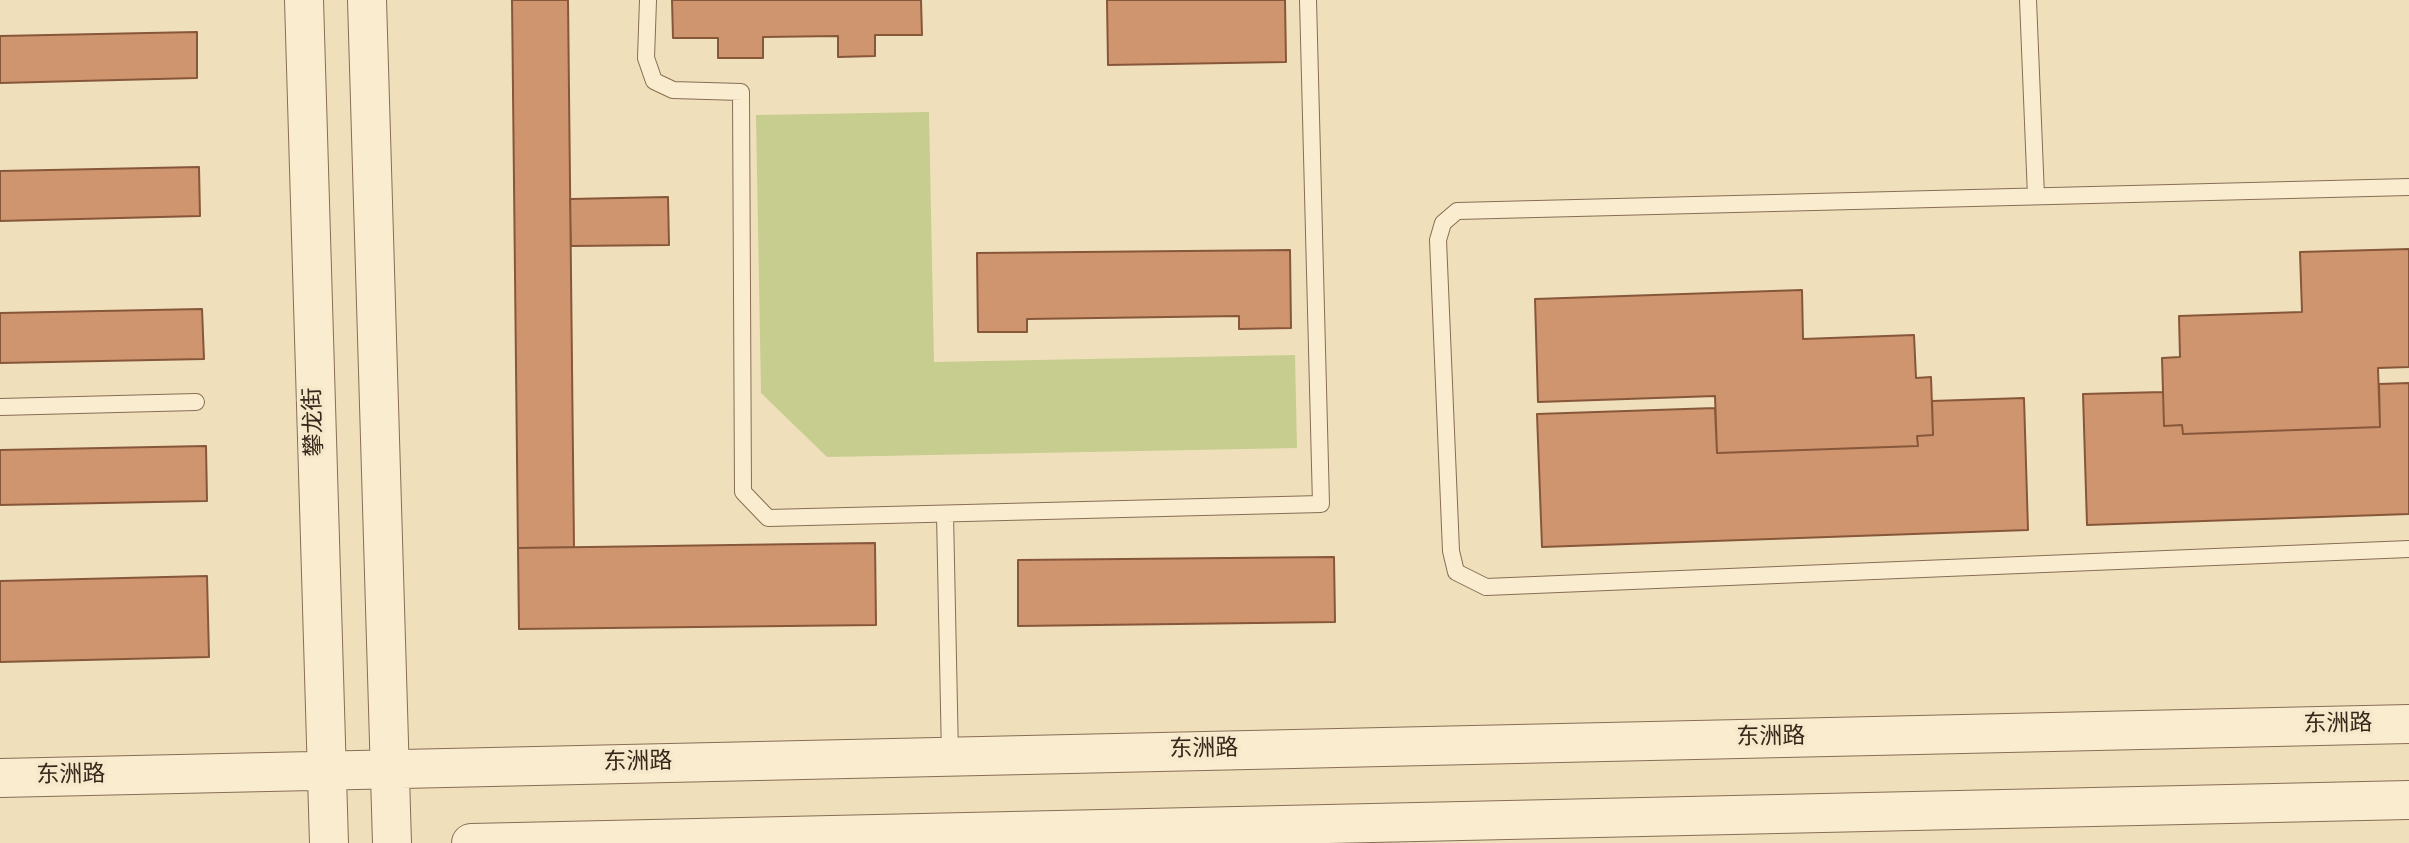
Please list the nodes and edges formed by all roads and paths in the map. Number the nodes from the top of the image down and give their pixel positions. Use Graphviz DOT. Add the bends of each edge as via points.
graph roads {
  1 [pos="304,0"];
  2 [pos="367,0"];
  3 [pos="648,0"];
  4 [pos="1308,0"];
  5 [pos="2028,0"];
  6 [pos="2409,187"];
  7 [pos="2036,196"];
  8 [pos="196,402"];
  9 [pos="0,407"];
  10 [pos="945,514"];
  11 [pos="2409,549"];
  12 [pos="2409,724"];
  13 [pos="950,757"];
  14 [pos="390,770"];
  15 [pos="326,771"];
  16 [pos="0,778"];
  17 [pos="2409,800"];
  18 [pos="329,843"];
  19 [pos="392,843"];
  20 [pos="471,843"];
  1 -- 15 [label="street, 攀龙街"];
  2 -- 14 [label="street"];
  3 -- 10 [label="lane" via="646,58 654,82 673,90 741,92 743,492 768,518"];
  4 -- 10 [label="lane" via="1321,503"];
  5 -- 7 [label="lane"];
  6 -- 7 [label="lane"];
  7 -- 11 [label="lane" via="1457,211 1443,223 1438,240 1451,551 1456,572 1486,587"];
  8 -- 9 [label="lane"];
  10 -- 13 [label="lane"];
  12 -- 13 [label="street, 东洲路"];
  13 -- 14 [label="street, 东洲路"];
  14 -- 15 [label="street, 东洲路"];
  14 -- 19 [label="street"];
  15 -- 16 [label="street, 东洲路"];
  15 -- 18 [label="street, 攀龙街"];
  17 -- 20 [label="street"];
}
